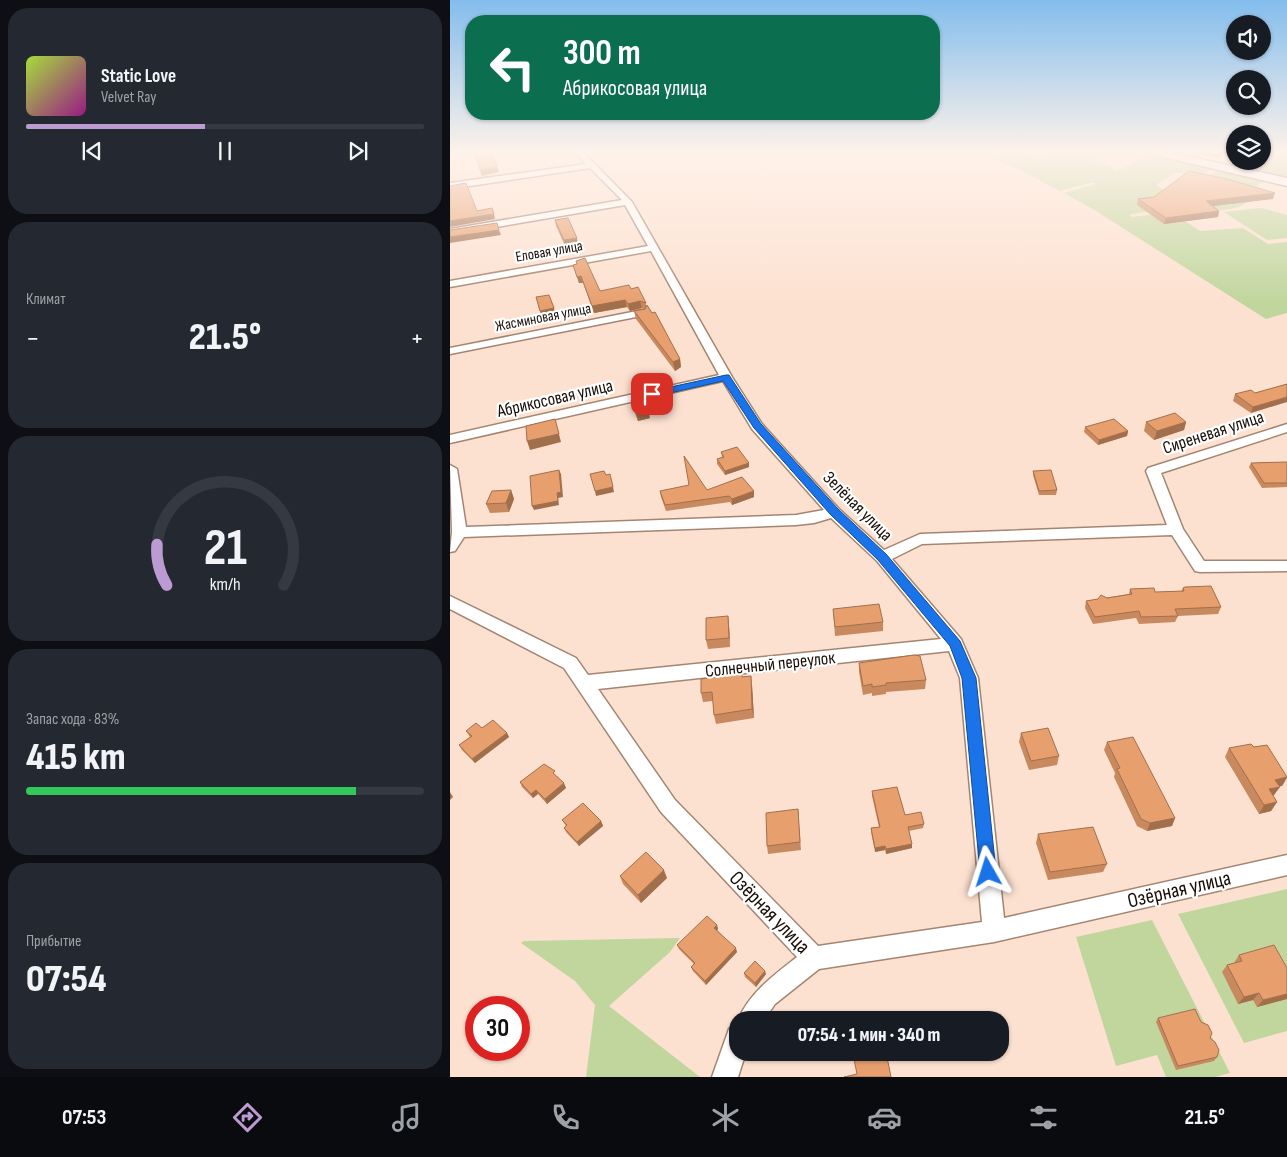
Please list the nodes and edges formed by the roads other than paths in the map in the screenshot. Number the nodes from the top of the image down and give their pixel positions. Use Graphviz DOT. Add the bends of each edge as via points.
graph roads {
  1 [pos="626,202"];
  2 [pos="628,202"];
  3 [pos="450,232"];
  4 [pos="653,248"];
  5 [pos="450,284"];
  6 [pos="642,313"];
  7 [pos="450,351"];
  8 [pos="726,377"];
  9 [pos="1287,428"];
  10 [pos="450,439"];
  11 [pos="450,469"];
  12 [pos="834,512"];
  13 [pos="1176,530"];
  14 [pos="459,532"];
  15 [pos="450,548"];
  16 [pos="882,557"];
  17 [pos="1287,566"];
  18 [pos="450,602"];
  19 [pos="955,644"];
  20 [pos="584,683"];
  21 [pos="1287,865"];
  22 [pos="994,931"];
  23 [pos="814,958"];
  24 [pos="756,1011"];
  25 [pos="730,1061"];
  26 [pos="725,1077"];
  1 -- 3 [label="street"];
  2 -- 4 [label="street, Зелёная улица"];
  4 -- 5 [label="street, Еловая улица"];
  4 -- 8 [label="street, Зелёная улица"];
  6 -- 7 [label="street, Жасминовая улица"];
  8 -- 10 [label="street, Абрикосовая улица"];
  8 -- 12 [label="street, Зелёная улица" via="757,426"];
  9 -- 13 [label="street, Сиреневая улица" via="1153,471"];
  11 -- 14 [label="street"];
  12 -- 14 [label="street" via="796,520"];
  12 -- 16 [label="street, Зелёная улица"];
  13 -- 16 [label="street" via="920,539"];
  13 -- 17 [label="street" via="1200,567"];
  14 -- 15 [label="street"];
  16 -- 19 [label="street, Зелёная улица"];
  18 -- 20 [label="street, Озёрная улица" via="570,663"];
  19 -- 20 [label="street, Солнечный переулок"];
  19 -- 22 [label="street, Зелёная улица" via="969,678"];
  20 -- 23 [label="street, Озёрная улица" via="668,806"];
  21 -- 22 [label="street, Озёрная улица"];
  22 -- 23 [label="street, Озёрная улица"];
  23 -- 24 [label="street" via="767,996"];
  25 -- 26 [label="street"];
}
